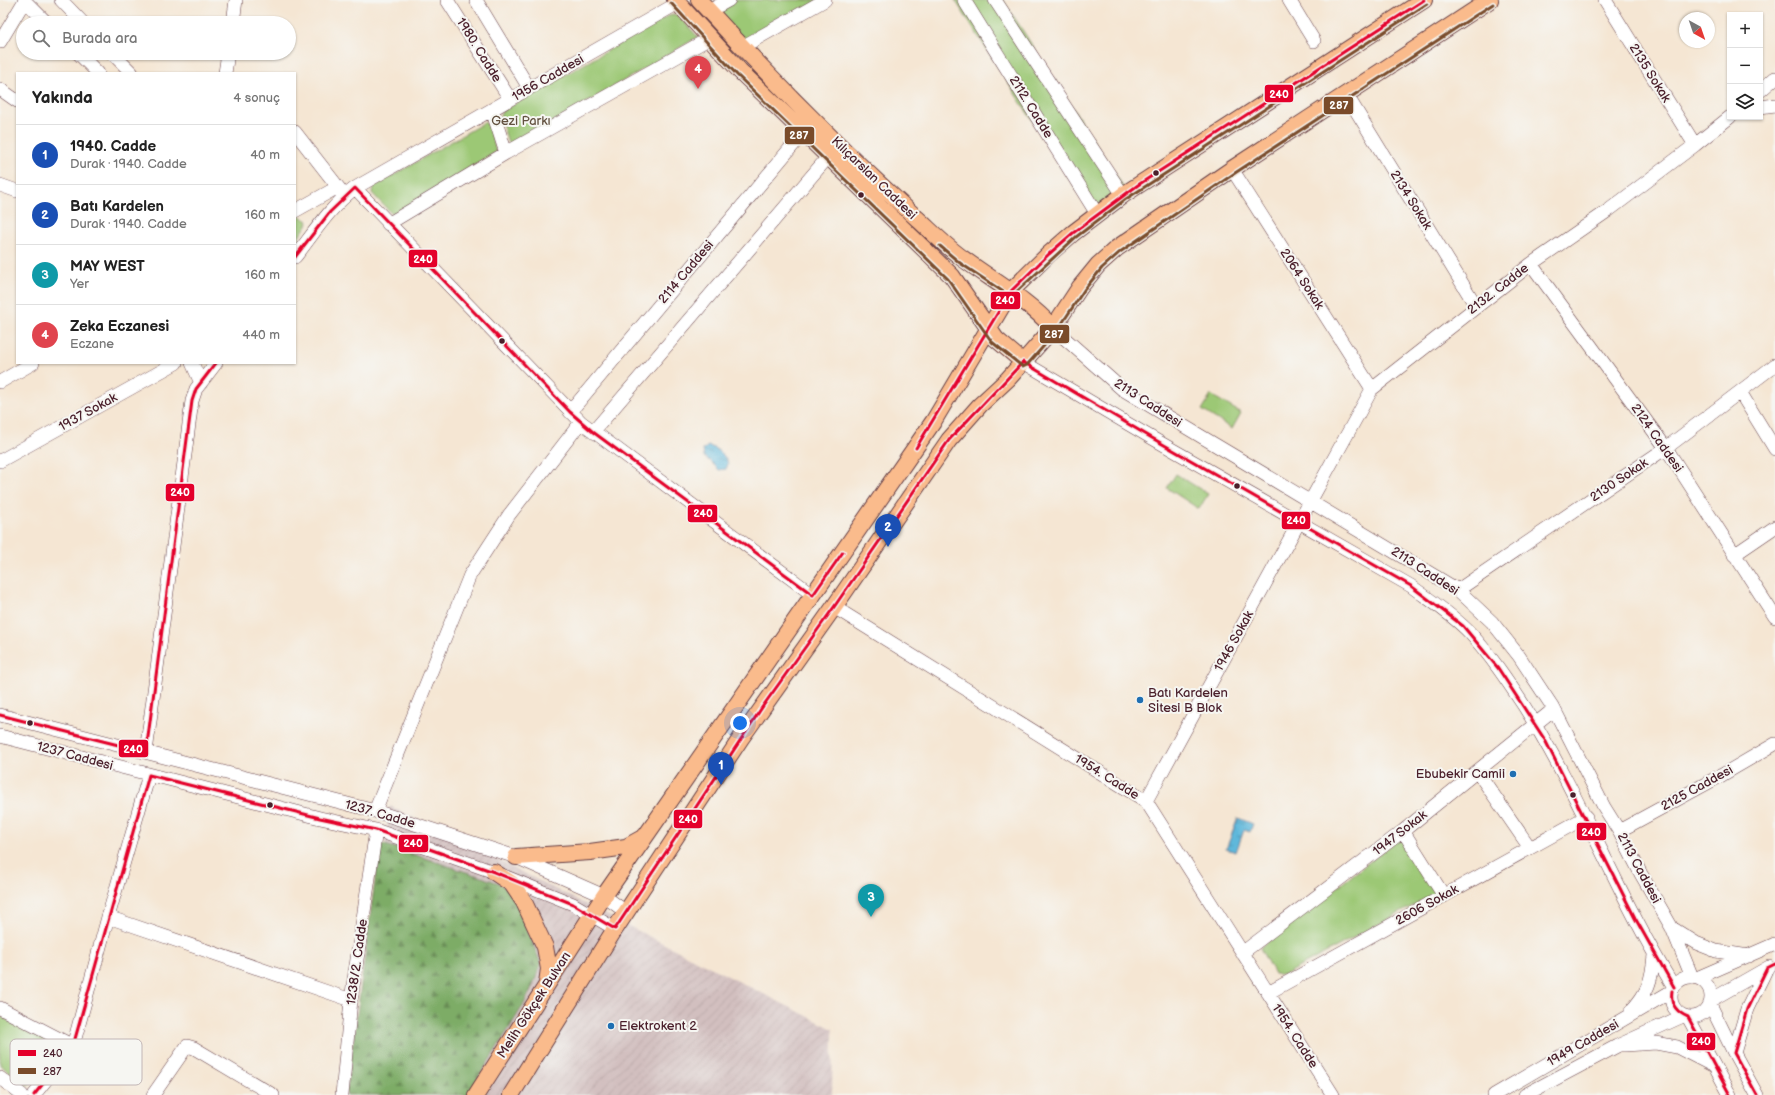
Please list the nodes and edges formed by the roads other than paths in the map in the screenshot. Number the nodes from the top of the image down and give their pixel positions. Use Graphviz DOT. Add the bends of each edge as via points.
graph roads {
  1 [pos="25,0"];
  2 [pos="61,0"];
  3 [pos="236,0"];
  4 [pos="448,0"];
  5 [pos="476,0"];
  6 [pos="730,0"];
  7 [pos="825,0"];
  8 [pos="964,0"];
  9 [pos="995,0"];
  10 [pos="1289,0"];
  11 [pos="1424,0"];
  12 [pos="1490,0"];
  13 [pos="1605,0"];
  14 [pos="676,1"];
  15 [pos="704,6"];
  16 [pos="40,16"];
  17 [pos="76,16"];
  18 [pos="234,16"];
  19 [pos="710,38"];
  20 [pos="1314,41"];
  21 [pos="0,42"];
  22 [pos="742,47"];
  23 [pos="85,60"];
  24 [pos="119,60"];
  25 [pos="227,60"];
  26 [pos="97,72"];
  27 [pos="131,72"];
  28 [pos="226,72"];
  29 [pos="1775,78"];
  30 [pos="529,88"];
  31 [pos="1763,88"];
  32 [pos="0,89"];
  33 [pos="1346,94"];
  34 [pos="510,99"];
  35 [pos="16,100"];
  36 [pos="1775,105"];
  37 [pos="1763,107"];
  38 [pos="492,110"];
  39 [pos="1727,118"];
  40 [pos="803,132"];
  41 [pos="296,133"];
  42 [pos="1695,145"];
  43 [pos="506,153"];
  44 [pos="828,157"];
  45 [pos="1232,169"];
  46 [pos="0,185"];
  47 [pos="346,190"];
  48 [pos="16,191"];
  49 [pos="1123,195"];
  50 [pos="296,211"];
  51 [pos="1097,214"];
  52 [pos="388,224"];
  53 [pos="296,256"];
  54 [pos="1531,264"];
  55 [pos="1011,291"];
  56 [pos="1476,306"];
  57 [pos="1053,328"];
  58 [pos="987,329"];
  59 [pos="1023,362"];
  60 [pos="31,364"];
  61 [pos="174,364"];
  62 [pos="192,364"];
  63 [pos="215,364"];
  64 [pos="1775,365"];
  65 [pos="0,382"];
  66 [pos="201,383"];
  67 [pos="1372,389"];
  68 [pos="1740,392"];
  69 [pos="570,412"];
  70 [pos="581,422"];
  71 [pos="593,432"];
  72 [pos="1666,448"];
  73 [pos="1775,449"];
  74 [pos="0,461"];
  75 [pos="1311,501"];
  76 [pos="1300,522"];
  77 [pos="1775,527"];
  78 [pos="1734,555"];
  79 [pos="1458,590"];
  80 [pos="813,595"];
  81 [pos="834,607"];
  82 [pos="1775,617"];
  83 [pos="1554,709"];
  84 [pos="0,715"];
  85 [pos="1535,724"];
  86 [pos="0,736"];
  87 [pos="1775,744"];
  88 [pos="146,752"];
  89 [pos="1478,771"];
  90 [pos="149,775"];
  91 [pos="1146,801"];
  92 [pos="375,811"];
  93 [pos="1586,817"];
  94 [pos="376,830"];
  95 [pos="1403,831"];
  96 [pos="1619,831"];
  97 [pos="645,837"];
  98 [pos="1530,848"];
  99 [pos="516,857"];
  100 [pos="494,872"];
  101 [pos="604,896"];
  102 [pos="1444,896"];
  103 [pos="626,912"];
  104 [pos="593,914"];
  105 [pos="108,917"];
  106 [pos="1672,928"];
  107 [pos="615,929"];
  108 [pos="1775,944"];
  109 [pos="1242,953"];
  110 [pos="1654,956"];
  111 [pos="1749,956"];
  112 [pos="1771,966"];
  113 [pos="1695,977"];
  114 [pos="547,984"];
  115 [pos="1673,989"];
  116 [pos="1268,993"];
  117 [pos="351,1000"];
  118 [pos="1711,1002"];
  119 [pos="0,1008"];
  120 [pos="1686,1016"];
  121 [pos="1618,1022"];
  122 [pos="60,1039"];
  123 [pos="75,1039"];
  124 [pos="1617,1046"];
  125 [pos="1734,1053"];
  126 [pos="1714,1066"];
  127 [pos="0,1078"];
  128 [pos="42,1085"];
  129 [pos="22,1095"];
  130 [pos="34,1095"];
  131 [pos="152,1095"];
  132 [pos="273,1095"];
  133 [pos="342,1095"];
  134 [pos="476,1095"];
  135 [pos="511,1095"];
  136 [pos="1332,1095"];
  137 [pos="1494,1095"];
  138 [pos="1524,1095"];
  139 [pos="1730,1095"];
  140 [pos="1757,1095"];
  1 -- 16 [label="street"];
  1 -- 21 [label="street"];
  2 -- 17 [label="street"];
  3 -- 18 [label="street"];
  4 -- 34 [label="street, 1980. Cadde"];
  5 -- 30 [label="street"];
  6 -- 15 [label="street"];
  7 -- 22 [label="street"];
  8 -- 51 [label="street, 2112. Cadde"];
  9 -- 49 [label="street"];
  10 -- 20 [label="street"];
  11 -- 49 [label="main road, Melih Gökçek Bulvarı"];
  12 -- 33 [label="main road"];
  13 -- 42 [label="street, 2135 Sokak"];
  14 -- 19 [label="main road, Kılıçarslan Caddesi"];
  14 -- 30 [label="street, 1956 Caddesi"];
  15 -- 22 [label="main road, Kılıçarslan Caddesi"];
  19 -- 40 [label="main road, Kılıçarslan Caddesi"];
  19 -- 43 [label="street"];
  22 -- 55 [label="main road, Kılıçarslan Caddesi" via="774,82 921,222 963,259"];
  23 -- 26 [label="street"];
  24 -- 27 [label="street"];
  25 -- 28 [label="street"];
  29 -- 31 [label="street"];
  30 -- 34 [label="street, 1956 Caddesi"];
  32 -- 35 [label="street"];
  33 -- 45 [label="main road"];
  33 -- 56 [label="street, 2134 Sokak"];
  34 -- 38 [label="street, 1956 Caddesi"];
  36 -- 37 [label="street"];
  38 -- 43 [label="street"];
  38 -- 47 [label="street, 1956 Caddesi"];
  39 -- 42 [label="street, 2132. Cadde"];
  40 -- 44 [label="main road, Kılıçarslan Caddesi"];
  40 -- 69 [label="street, 2114 Caddesi"];
  41 -- 47 [label="street"];
  42 -- 54 [label="street, 2132. Cadde" via="1609,210"];
  43 -- 52 [label="street"];
  44 -- 58 [label="main road, Kılıçarslan Caddesi" via="952,276"];
  44 -- 71 [label="street"];
  45 -- 57 [label="main road" via="1117,248 1098,265 1080,287"];
  45 -- 67 [label="street, 2064 Sokak"];
  46 -- 48 [label="street"];
  47 -- 50 [label="street"];
  47 -- 52 [label="street"];
  47 -- 53 [label="street"];
  49 -- 51 [label="main road, Melih Gökçek Bulvarı"];
  51 -- 55 [label="main road, Melih Gökçek Bulvarı" via="1049,254"];
  52 -- 69 [label="street"];
  54 -- 56 [label="street, 2132. Cadde"];
  54 -- 72 [label="street, 2124 Caddesi"];
  55 -- 57 [label="main road, Kılıçarslan Caddesi"];
  55 -- 58 [label="main road, Melih Gökçek Bulvarı"];
  56 -- 67 [label="street, 2132. Cadde"];
  57 -- 59 [label="main road"];
  57 -- 75 [label="street, 2113 Caddesi" via="1122,389"];
  58 -- 59 [label="main road, Kılıçarslan Caddesi" via="1001,345"];
  58 -- 80 [label="main road, Melih Gökçek Bulvarı" via="933,422"];
  59 -- 76 [label="street, 2113 Caddesi"];
  59 -- 81 [label="main road" via="949,440"];
  60 -- 65 [label="street"];
  61 -- 74 [label="street, 1937 Sokak"];
  62 -- 66 [label="street"];
  63 -- 66 [label="street"];
  64 -- 68 [label="street, 2130 Sokak"];
  66 -- 88 [label="street" via="192,401"];
  67 -- 75 [label="street, 2132. Cadde"];
  68 -- 72 [label="street, 2130 Sokak"];
  68 -- 73 [label="street"];
  69 -- 70 [label="street"];
  70 -- 71 [label="street"];
  70 -- 92 [label="street" via="509,515 470,575"];
  71 -- 80 [label="street"];
  72 -- 78 [label="street, 2124 Caddesi"];
  72 -- 79 [label="street, 2130 Sokak"];
  75 -- 76 [label="street, 1946 Sokak"];
  75 -- 79 [label="street, 2113 Caddesi"];
  76 -- 85 [label="street, 2113 Caddesi" via="1411,586 1448,613 1470,632 1497,664"];
  76 -- 91 [label="street, 1946 Sokak"];
  77 -- 78 [label="street"];
  78 -- 82 [label="street, 2124 Caddesi"];
  79 -- 83 [label="street, 2113 Caddesi" via="1492,622 1519,656"];
  80 -- 97 [label="main road, Melih Gökçek Bulvarı"];
  81 -- 91 [label="street, 1954. Cadde"];
  81 -- 103 [label="main road" via="763,706"];
  83 -- 85 [label="street, 1947 Sokak"];
  83 -- 96 [label="street, 2113 Caddesi"];
  84 -- 88 [label="street, 1237 Caddesi"];
  85 -- 89 [label="street, 1947 Sokak"];
  85 -- 93 [label="street, 2113 Caddesi"];
  86 -- 90 [label="street, 1237 Caddesi"];
  87 -- 96 [label="street, 2125 Caddesi" via="1722,776"];
  88 -- 92 [label="street, 1237. Cadde"];
  89 -- 95 [label="street, 1947 Sokak"];
  89 -- 98 [label="street"];
  90 -- 94 [label="street, 1237. Cadde"];
  90 -- 105 [label="street"];
  91 -- 109 [label="street, 1954. Cadde"];
  92 -- 99 [label="street, 1237. Cadde"];
  93 -- 98 [label="street, 2606 Sokak"];
  93 -- 110 [label="street, 2113 Caddesi"];
  94 -- 100 [label="street, 1237. Cadde"];
  94 -- 117 [label="street, 1238/2. Cadde"];
  95 -- 102 [label="street"];
  95 -- 109 [label="street, 1947 Sokak"];
  96 -- 106 [label="street, 2113 Caddesi"];
  97 -- 99 [label="main road" via="626,847"];
  97 -- 101 [label="main road, Melih Gökçek Bulvarı"];
  98 -- 102 [label="street, 2606 Sokak"];
  99 -- 101 [label="street, 1237. Cadde"];
  100 -- 104 [label="street, 1237. Cadde"];
  100 -- 114 [label="main road" via="512,884 524,902 545,948 549,969"];
  101 -- 103 [label="street, 1237. Cadde"];
  101 -- 104 [label="main road, Melih Gökçek Bulvarı"];
  102 -- 116 [label="street, 2606 Sokak"];
  103 -- 107 [label="main road"];
  104 -- 107 [label="street, 1237. Cadde"];
  104 -- 114 [label="main road, Melih Gökçek Bulvarı"];
  105 -- 117 [label="street"];
  105 -- 123 [label="street"];
  106 -- 111 [label="street" via="1696,943 1716,951"];
  106 -- 113 [label="street, 2113 Caddesi"];
  107 -- 135 [label="main road"];
  108 -- 111 [label="street"];
  109 -- 116 [label="street, 1954. Cadde"];
  110 -- 115 [label="street, 2113 Caddesi"];
  110 -- 121 [label="street" via="1649,988 1641,1000"];
  111 -- 113 [label="street"];
  112 -- 118 [label="street"];
  112 -- 125 [label="street" via="1747,1009"];
  113 -- 115 [label="street" via="1680,980"];
  113 -- 118 [label="street" via="1707,984"];
  114 -- 134 [label="main road, Melih Gökçek Bulvarı"];
  115 -- 120 [label="street" via="1673,1006"];
  115 -- 121 [label="street, 1949 Caddesi"];
  116 -- 136 [label="street, 1954. Cadde"];
  117 -- 133 [label="street, 1238/2. Cadde"];
  118 -- 120 [label="street" via="1701,1014"];
  118 -- 125 [label="street"];
  119 -- 122 [label="street"];
  120 -- 124 [label="street, 1949 Caddesi"];
  120 -- 126 [label="street"];
  121 -- 137 [label="street, 1949 Caddesi"];
  124 -- 126 [label="street" via="1656,1043 1678,1048"];
  124 -- 138 [label="street, 1949 Caddesi"];
  125 -- 140 [label="street"];
  126 -- 139 [label="street"];
  127 -- 129 [label="street"];
  128 -- 130 [label="street"];
  131 -- 132 [label="street" via="187,1046"];
}
